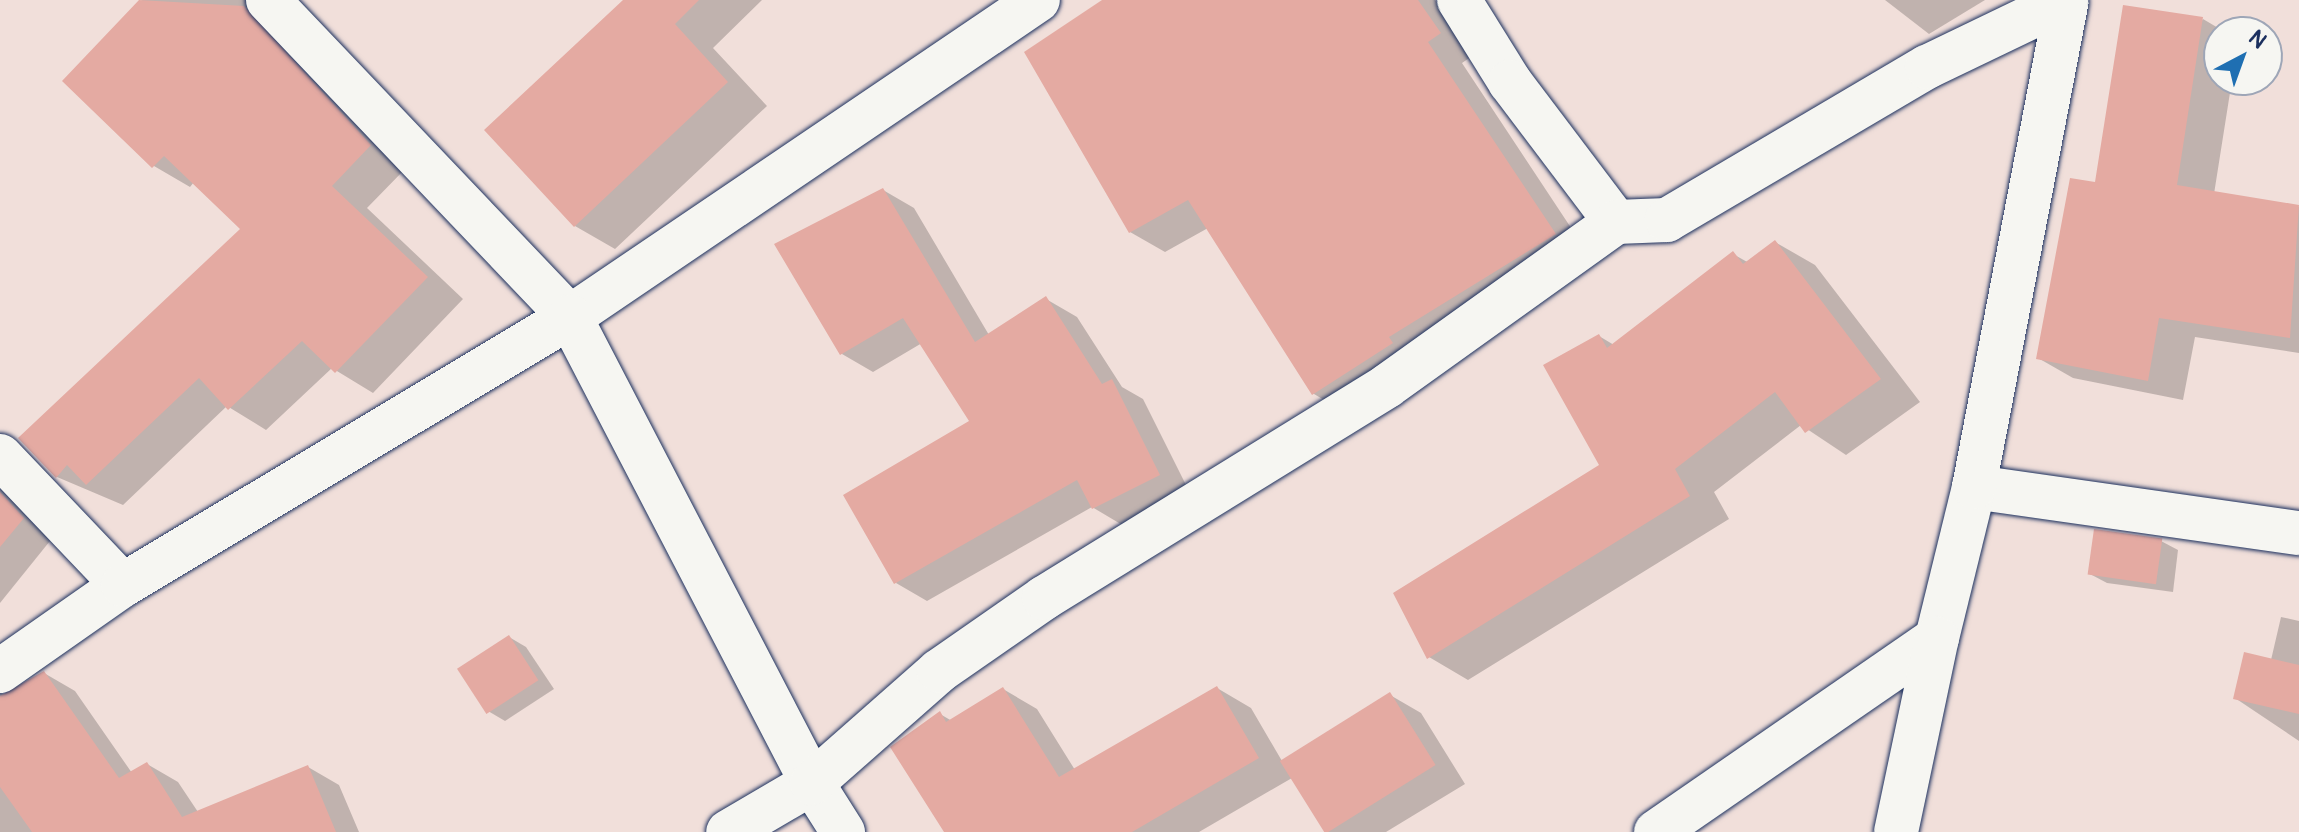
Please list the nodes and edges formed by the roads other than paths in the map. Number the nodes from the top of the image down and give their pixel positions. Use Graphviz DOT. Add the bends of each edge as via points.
graph roads {
  1 [pos="268,0"];
  2 [pos="1459,0"];
  3 [pos="2066,2"];
  4 [pos="1017,6"];
  5 [pos="1616,222"];
  6 [pos="570,317"];
  7 [pos="0,456"];
  8 [pos="1974,487"];
  9 [pos="2299,533"];
  10 [pos="123,585"];
  11 [pos="1937,638"];
  12 [pos="0,671"];
  13 [pos="812,783"];
  14 [pos="728,832"];
  15 [pos="843,832"];
  16 [pos="1656,832"];
  17 [pos="1896,832"];
  1 -- 6 [label="street"];
  2 -- 5 [label="street" via="1510,82"];
  3 -- 5 [label="street" via="1927,67 1667,220"];
  3 -- 8 [label="street"];
  4 -- 6 [label="street"];
  5 -- 13 [label="street" via="1387,386 974,646"];
  6 -- 10 [label="street"];
  6 -- 13 [label="street"];
  7 -- 10 [label="street"];
  8 -- 9 [label="street"];
  8 -- 11 [label="street"];
  10 -- 12 [label="street"];
  11 -- 16 [label="street"];
  11 -- 17 [label="street"];
  13 -- 14 [label="street"];
  13 -- 15 [label="street"];
}
